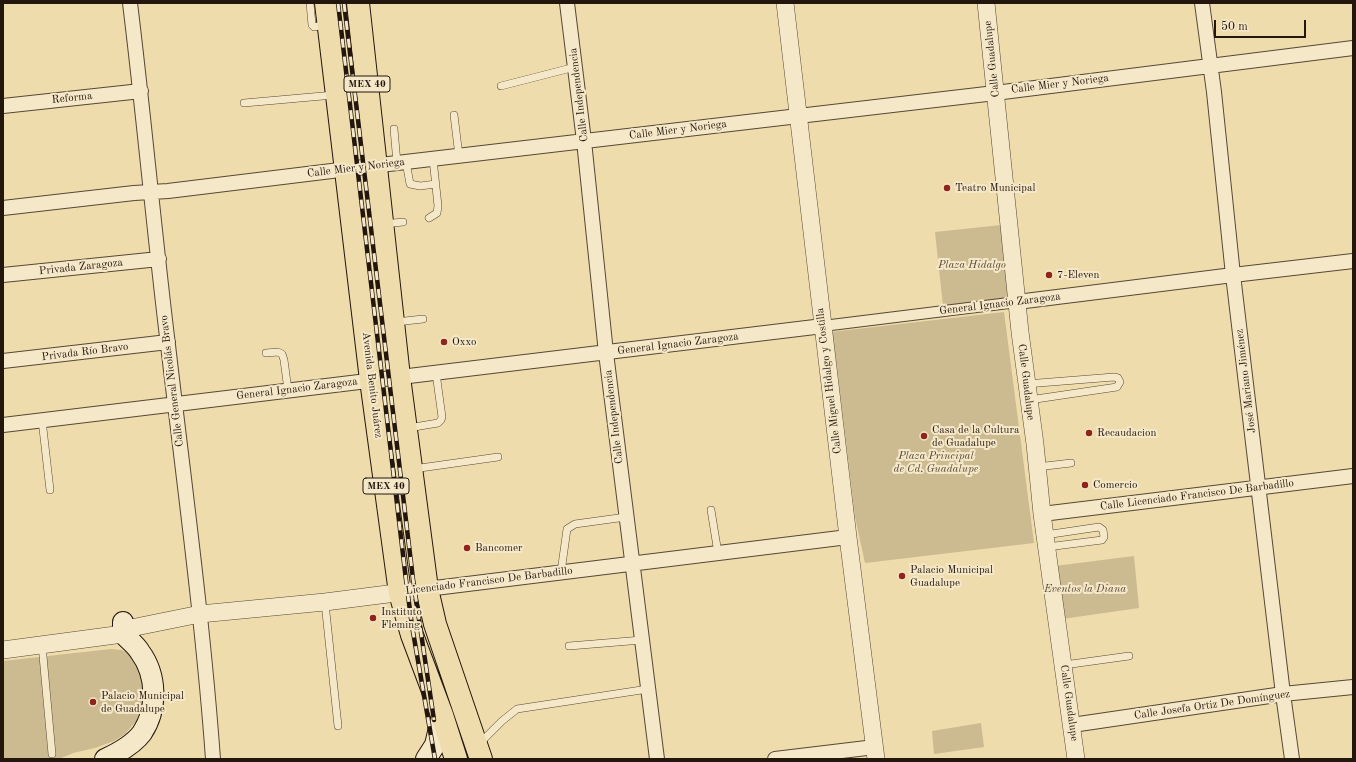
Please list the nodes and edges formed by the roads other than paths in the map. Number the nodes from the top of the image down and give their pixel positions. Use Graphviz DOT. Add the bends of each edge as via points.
graph roads {
  1 [pos="130,3"];
  2 [pos="310,3"];
  3 [pos="358,3"];
  4 [pos="568,3"];
  5 [pos="785,3"];
  6 [pos="986,3"];
  7 [pos="1202,3"];
  8 [pos="328,13"];
  9 [pos="1353,48"];
  10 [pos="1210,65"];
  11 [pos="575,66"];
  12 [pos="501,86"];
  13 [pos="141,91"];
  14 [pos="995,93"];
  15 [pos="338,95"];
  16 [pos="244,103"];
  17 [pos="3,106"];
  18 [pos="454,115"];
  19 [pos="799,116"];
  20 [pos="394,129"];
  21 [pos="584,141"];
  22 [pos="459,156"];
  23 [pos="433,159"];
  24 [pos="393,163"];
  25 [pos="347,169"];
  26 [pos="436,184"];
  27 [pos="151,193"];
  28 [pos="3,208"];
  29 [pos="429,218"];
  30 [pos="158,259"];
  31 [pos="1353,261"];
  32 [pos="3,275"];
  33 [pos="1233,275"];
  34 [pos="1017,302"];
  35 [pos="423,319"];
  36 [pos="394,322"];
  37 [pos="822,326"];
  38 [pos="168,342"];
  39 [pos="266,352"];
  40 [pos="606,353"];
  41 [pos="3,361"];
  42 [pos="436,373"];
  43 [pos="399,377"];
  44 [pos="371,380"];
  45 [pos="288,390"];
  46 [pos="1027,392"];
  47 [pos="175,404"];
  48 [pos="42,420"];
  49 [pos="3,425"];
  50 [pos="406,428"];
  51 [pos="498,457"];
  52 [pos="1071,463"];
  53 [pos="1037,467"];
  54 [pos="411,470"];
  55 [pos="1353,476"];
  56 [pos="1259,487"];
  57 [pos="50,490"];
  58 [pos="711,510"];
  59 [pos="1042,514"];
  60 [pos="626,516"];
  61 [pos="848,537"];
  62 [pos="1046,541"];
  63 [pos="718,553"];
  64 [pos="632,563"];
  65 [pos="561,572"];
  66 [pos="427,589"];
  67 [pos="400,593"];
  68 [pos="325,602"];
  69 [pos="200,614"];
  70 [pos="126,628"];
  71 [pos="3,639"];
  72 [pos="642,640"];
  73 [pos="42,645"];
  74 [pos="570,646"];
  75 [pos="3,650"];
  76 [pos="1130,656"];
  77 [pos="1064,665"];
  78 [pos="1353,687"];
  79 [pos="648,689"];
  80 [pos="1283,694"];
  81 [pos="442,715"];
  82 [pos="1072,725"];
  83 [pos="338,726"];
  84 [pos="876,753"];
  85 [pos="52,754"];
  86 [pos="475,755"];
  87 [pos="105,759"];
  88 [pos="213,759"];
  89 [pos="426,759"];
  90 [pos="456,759"];
  91 [pos="657,759"];
  92 [pos="775,759"];
  93 [pos="1076,759"];
  94 [pos="1292,759"];
  1 -- 13 [label="street, Calle General Nicolás Bravo"];
  2 -- 8 [label="lane" via="312,25"];
  3 -- 24 [label="main road, MEX 40"];
  4 -- 11 [label="street, Calle Independencia"];
  5 -- 19 [label="street, Calle Miguel Hidalgo y Costilla"];
  6 -- 14 [label="street, Calle Guadalupe"];
  7 -- 10 [label="street, José Mariano Jiménez"];
  8 -- 15 [label="main road, Avenida Benito Juárez / MEX 40"];
  9 -- 10 [label="street, Calle Mier y Noriega"];
  10 -- 14 [label="street, Calle Mier y Noriega"];
  10 -- 33 [label="street, José Mariano Jiménez"];
  11 -- 12 [label="lane"];
  11 -- 21 [label="street, Calle Independencia"];
  13 -- 17 [label="street, Reforma"];
  13 -- 27 [label="street, Calle General Nicolás Bravo"];
  14 -- 19 [label="street, Calle Mier y Noriega"];
  14 -- 34 [label="street, Calle Guadalupe"];
  15 -- 16 [label="lane"];
  15 -- 25 [label="main road, Avenida Benito Juárez / MEX 40"];
  18 -- 22 [label="lane"];
  19 -- 21 [label="street, Calle Mier y Noriega"];
  19 -- 37 [label="street, Calle Miguel Hidalgo y Costilla"];
  20 -- 24 [label="lane"];
  21 -- 22 [label="street, Calle Mier y Noriega"];
  21 -- 40 [label="street, Calle Independencia"];
  22 -- 23 [label="street, Calle Mier y Noriega"];
  23 -- 24 [label="street, Calle Mier y Noriega"];
  23 -- 26 [label="lane"];
  24 -- 25 [label="street, Calle Mier y Noriega"];
  24 -- 26 [label="lane" via="410,184"];
  24 -- 36 [label="main road, MEX 40"];
  25 -- 27 [label="street, Calle Mier y Noriega"];
  25 -- 44 [label="main road, Avenida Benito Juárez / MEX 40"];
  26 -- 29 [label="lane" via="437,213"];
  27 -- 28 [label="street, Calle Mier y Noriega"];
  27 -- 30 [label="street, Calle General Nicolás Bravo"];
  30 -- 32 [label="street, Privada Zaragoza"];
  30 -- 38 [label="street, Calle General Nicolás Bravo"];
  31 -- 33 [label="street, General Ignacio Zaragoza"];
  33 -- 34 [label="street, General Ignacio Zaragoza"];
  33 -- 56 [label="street, José Mariano Jiménez"];
  34 -- 37 [label="street, General Ignacio Zaragoza"];
  34 -- 46 [label="street, Calle Guadalupe"];
  35 -- 36 [label="lane"];
  36 -- 43 [label="main road, MEX 40"];
  37 -- 40 [label="street, General Ignacio Zaragoza"];
  37 -- 61 [label="street, Calle Miguel Hidalgo y Costilla"];
  38 -- 41 [label="street, Privada Río Bravo"];
  38 -- 47 [label="street, Calle General Nicolás Bravo"];
  39 -- 45 [label="lane" via="282,354"];
  40 -- 42 [label="street, General Ignacio Zaragoza"];
  40 -- 60 [label="street, Calle Independencia"];
  42 -- 43 [label="street, General Ignacio Zaragoza"];
  42 -- 50 [label="lane" via="441,420 438,423"];
  43 -- 44 [label="street, General Ignacio Zaragoza"];
  43 -- 50 [label="main road, MEX 40"];
  44 -- 45 [label="street, General Ignacio Zaragoza"];
  44 -- 67 [label="main road, Avenida Benito Juárez / MEX 40"];
  45 -- 47 [label="street, General Ignacio Zaragoza"];
  46 -- 46 [label="lane" via="1114,377 1120,382 1117,387"];
  46 -- 53 [label="street, Calle Guadalupe"];
  47 -- 48 [label="street, General Ignacio Zaragoza"];
  47 -- 69 [label="street, Calle General Nicolás Bravo"];
  48 -- 49 [label="street, General Ignacio Zaragoza"];
  48 -- 57 [label="lane"];
  50 -- 54 [label="main road, MEX 40"];
  51 -- 54 [label="lane"];
  52 -- 53 [label="lane"];
  53 -- 59 [label="street, Calle Guadalupe"];
  54 -- 66 [label="main road, MEX 40"];
  55 -- 56 [label="street, Calle Licenciado Francisco De Barbadillo"];
  56 -- 59 [label="street, Calle Licenciado Francisco De Barbadillo"];
  56 -- 80 [label="street, José Mariano Jiménez"];
  58 -- 63 [label="lane"];
  59 -- 62 [label="street, Calle Guadalupe"];
  60 -- 64 [label="street, Calle Independencia"];
  60 -- 65 [label="lane" via="575,524 567,529"];
  61 -- 63 [label="street, Licenciado Francisco De Barbadillo"];
  61 -- 84 [label="street, Calle Miguel Hidalgo y Costilla"];
  62 -- 62 [label="lane" via="1101,540 1104,537 1099,527"];
  62 -- 77 [label="street, Calle Guadalupe"];
  63 -- 64 [label="street, Licenciado Francisco De Barbadillo"];
  64 -- 65 [label="street, Licenciado Francisco De Barbadillo"];
  64 -- 72 [label="street, Calle Independencia"];
  65 -- 66 [label="street, Licenciado Francisco De Barbadillo"];
  66 -- 67 [label="street, Licenciado Francisco De Barbadillo"];
  66 -- 86 [label="main road, MEX 40" via="435,624"];
  67 -- 68 [label="street, Licenciado Francisco De Barbadillo"];
  67 -- 81 [label="main road, Avenida Benito Juárez / MEX 40" via="412,635"];
  68 -- 69 [label="street, Licenciado Francisco De Barbadillo"];
  68 -- 83 [label="lane"];
  69 -- 70 [label="street, Licenciado Francisco De Barbadillo"];
  69 -- 88 [label="street, Calle General Nicolás Bravo"];
  70 -- 71 [label="street, Licenciado Francisco De Barbadillo"];
  70 -- 73 [label="street, Licenciado Francisco De Barbadillo"];
  70 -- 87 [label="main road" via="146,661 152,680 154,700 150,718 142,733 128,746"];
  72 -- 74 [label="lane"];
  72 -- 79 [label="street, Calle Independencia"];
  73 -- 75 [label="street, Licenciado Francisco De Barbadillo"];
  73 -- 85 [label="lane"];
  76 -- 77 [label="lane"];
  77 -- 82 [label="street, Calle Guadalupe"];
  78 -- 80 [label="street, Calle Josefa Ortiz De Domínguez"];
  79 -- 86 [label="lane" via="517,709 502,721"];
  79 -- 91 [label="street, Calle Independencia"];
  80 -- 82 [label="street, Calle Josefa Ortiz De Domínguez"];
  80 -- 94 [label="street, José Mariano Jiménez"];
  81 -- 89 [label="main road" via="435,744"];
  81 -- 90 [label="main road, Avenida Benito Juárez / MEX 40"];
  82 -- 93 [label="street, Calle Guadalupe"];
  84 -- 92 [label="street"];
}
